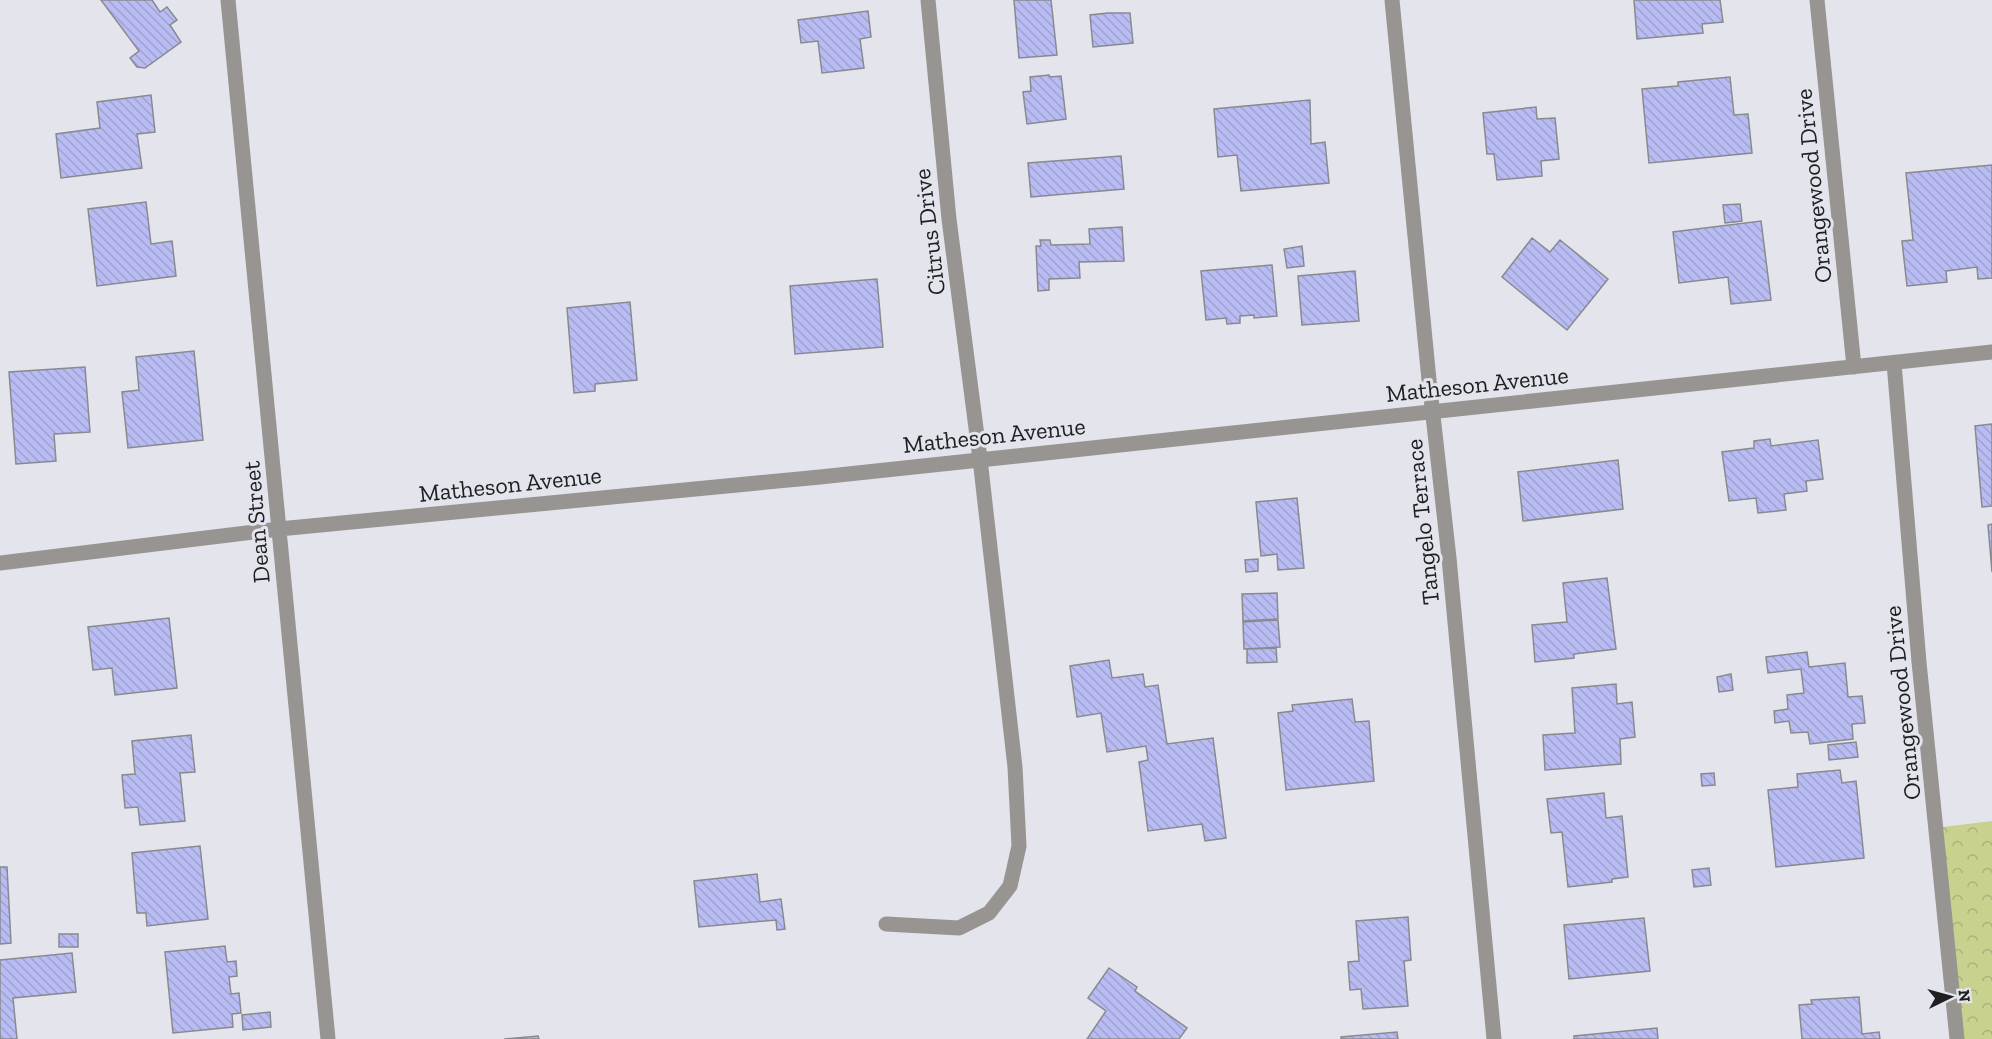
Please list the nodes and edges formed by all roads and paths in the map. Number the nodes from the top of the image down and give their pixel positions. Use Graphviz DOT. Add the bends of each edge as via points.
graph roads {
  1 [pos="228,0"];
  2 [pos="928,0"];
  3 [pos="1392,0"];
  4 [pos="1817,0"];
  5 [pos="1992,352"];
  6 [pos="1894,363"];
  7 [pos="1854,367"];
  8 [pos="1432,412"];
  9 [pos="980,459"];
  10 [pos="279,529"];
  11 [pos="0,563"];
  12 [pos="886,924"];
  13 [pos="328,1039"];
  14 [pos="1494,1039"];
  15 [pos="1957,1039"];
  1 -- 10 [label="street, Dean Street"];
  2 -- 9 [label="street, Citrus Drive" via="949,219"];
  3 -- 8 [label="street, Tangelo Terrace"];
  4 -- 7 [label="street, Orangewood Drive"];
  5 -- 6 [label="street, Matheson Avenue"];
  6 -- 7 [label="street, Matheson Avenue"];
  6 -- 15 [label="street, Orangewood Drive"];
  7 -- 8 [label="street, Matheson Avenue"];
  8 -- 9 [label="street, Matheson Avenue"];
  8 -- 14 [label="street, Tangelo Terrace"];
  9 -- 10 [label="street, Matheson Avenue"];
  9 -- 12 [label="street, Citrus Drive" via="1015,767 1019,846 1010,886 989,913 959,928"];
  10 -- 11 [label="street, Matheson Avenue"];
  10 -- 13 [label="street, Dean Street"];
}
